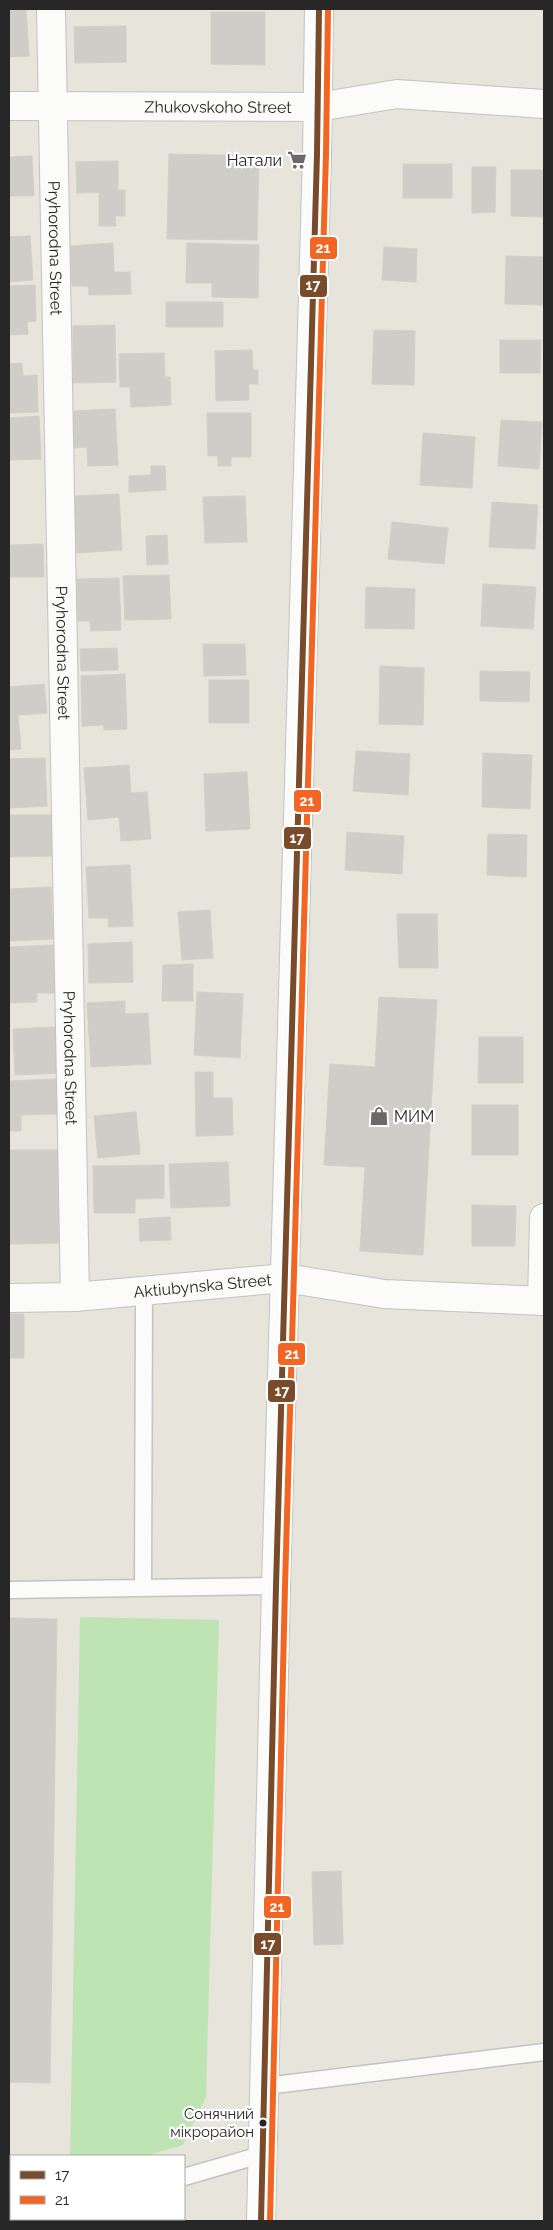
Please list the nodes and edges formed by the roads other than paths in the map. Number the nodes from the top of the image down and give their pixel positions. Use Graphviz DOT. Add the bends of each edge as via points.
graph roads {
  1 [pos="51,9"];
  2 [pos="319,9"];
  3 [pos="544,104"];
  4 [pos="9,106"];
  5 [pos="52,107"];
  6 [pos="318,107"];
  7 [pos="544,1218"];
  8 [pos="285,1278"];
  9 [pos="144,1290"];
  10 [pos="74,1297"];
  11 [pos="9,1298"];
  12 [pos="543,1301"];
  13 [pos="276,1586"];
  14 [pos="143,1588"];
  15 [pos="9,1590"];
  16 [pos="544,2052"];
  17 [pos="266,2086"];
  18 [pos="264,2154"];
  19 [pos="185,2177"];
  20 [pos="261,2221"];
  1 -- 5 [label="street, Pryhorodna Street"];
  2 -- 6 [label="street"];
  3 -- 6 [label="street, Zhukovskoho Street" via="397,94"];
  4 -- 5 [label="street, Zhukovskoho Street"];
  5 -- 6 [label="street, Zhukovskoho Street"];
  5 -- 10 [label="street, Pryhorodna Street"];
  6 -- 8 [label="street"];
  7 -- 12 [label="street"];
  8 -- 9 [label="street, Aktiubynska Street"];
  8 -- 12 [label="street, Aktiubynska Street" via="384,1294"];
  8 -- 13 [label="street"];
  9 -- 10 [label="street, Aktiubynska Street"];
  9 -- 14 [label="lane"];
  10 -- 11 [label="street, Aktiubynska Street"];
  13 -- 14 [label="lane"];
  13 -- 17 [label="street"];
  14 -- 15 [label="lane"];
  16 -- 17 [label="lane"];
  17 -- 18 [label="street"];
  18 -- 19 [label="lane"];
  18 -- 20 [label="street"];
}
